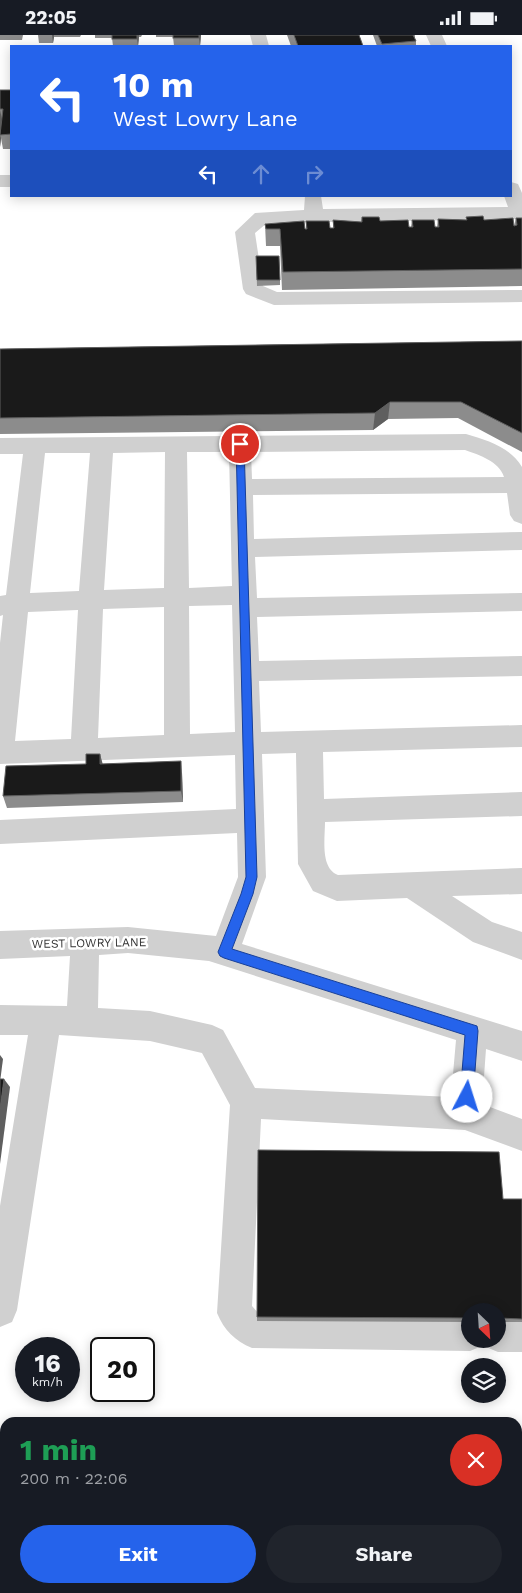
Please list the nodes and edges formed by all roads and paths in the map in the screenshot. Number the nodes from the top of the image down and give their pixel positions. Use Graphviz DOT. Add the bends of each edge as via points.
graph roads {
  1 [pos="512,191"];
  2 [pos="315,206"];
  3 [pos="520,213"];
  4 [pos="522,296"];
  5 [pos="176,444"];
  6 [pos="240,444"];
  7 [pos="35,445"];
  8 [pos="102,445"];
  9 [pos="0,446"];
  10 [pos="517,485"];
  11 [pos="241,487"];
  12 [pos="522,515"];
  13 [pos="522,541"];
  14 [pos="243,548"];
  15 [pos="177,597"];
  16 [pos="91,600"];
  17 [pos="244,601"];
  18 [pos="522,602"];
  19 [pos="8,605"];
  20 [pos="522,666"];
  21 [pos="246,671"];
  22 [pos="522,736"];
  23 [pos="309,741"];
  24 [pos="248,743"];
  25 [pos="177,746"];
  26 [pos="84,749"];
  27 [pos="0,753"];
  28 [pos="522,804"];
  29 [pos="311,811"];
  30 [pos="250,820"];
  31 [pos="0,832"];
  32 [pos="522,881"];
  33 [pos="411,885"];
  34 [pos="85,942"];
  35 [pos="0,945"];
  36 [pos="522,946"];
  37 [pos="224,952"];
  38 [pos="0,1020"];
  39 [pos="46,1021"];
  40 [pos="82,1021"];
  41 [pos="472,1031"];
  42 [pos="522,1046"];
  43 [pos="246,1103"];
  44 [pos="465,1114"];
  45 [pos="522,1135"];
  46 [pos="0,1310"];
  47 [pos="461,1334"];
  48 [pos="506,1335"];
  49 [pos="522,1335"];
  1 -- 3 [label="street"];
  2 -- 3 [label="street"];
  2 -- 4 [label="street" via="262,217 245,231 252,289 274,299"];
  5 -- 6 [label="street"];
  5 -- 8 [label="street"];
  5 -- 15 [label="street"];
  6 -- 10 [label="street" via="466,442 506,462 514,470"];
  6 -- 11 [label="street"];
  7 -- 8 [label="street"];
  7 -- 9 [label="street"];
  7 -- 19 [label="street"];
  8 -- 16 [label="street"];
  10 -- 11 [label="street"];
  10 -- 12 [label="street"];
  11 -- 14 [label="street"];
  13 -- 14 [label="street"];
  14 -- 17 [label="street"];
  15 -- 16 [label="street"];
  15 -- 17 [label="street"];
  15 -- 25 [label="street"];
  16 -- 19 [label="street"];
  16 -- 26 [label="street"];
  17 -- 18 [label="street"];
  17 -- 21 [label="street"];
  19 -- 27 [label="street"];
  20 -- 21 [label="street"];
  21 -- 24 [label="street"];
  22 -- 23 [label="street"];
  23 -- 24 [label="street"];
  23 -- 29 [label="street"];
  24 -- 25 [label="street"];
  24 -- 30 [label="street"];
  25 -- 26 [label="street"];
  26 -- 27 [label="street"];
  28 -- 29 [label="street"];
  29 -- 33 [label="street" via="312,865 323,882 337,888"];
  30 -- 31 [label="street"];
  30 -- 37 [label="street" via="252,877"];
  32 -- 33 [label="street"];
  33 -- 36 [label="street" via="483,933"];
  34 -- 35 [label="street, WEST LOWRY LANE"];
  34 -- 37 [label="street, WEST LOWRY LANE" via="128,940 209,947"];
  34 -- 40 [label="street"];
  37 -- 41 [label="street, WEST LOWRY LANE"];
  38 -- 39 [label="street"];
  39 -- 40 [label="street"];
  39 -- 46 [label="street"];
  40 -- 43 [label="street" via="150,1026 212,1040"];
  41 -- 42 [label="street, WEST LOWRY LANE"];
  41 -- 44 [label="street"];
  43 -- 44 [label="street"];
  43 -- 47 [label="street" via="234,1313 252,1331"];
  44 -- 45 [label="street"];
  48 -- 49 [label="street"];
}
